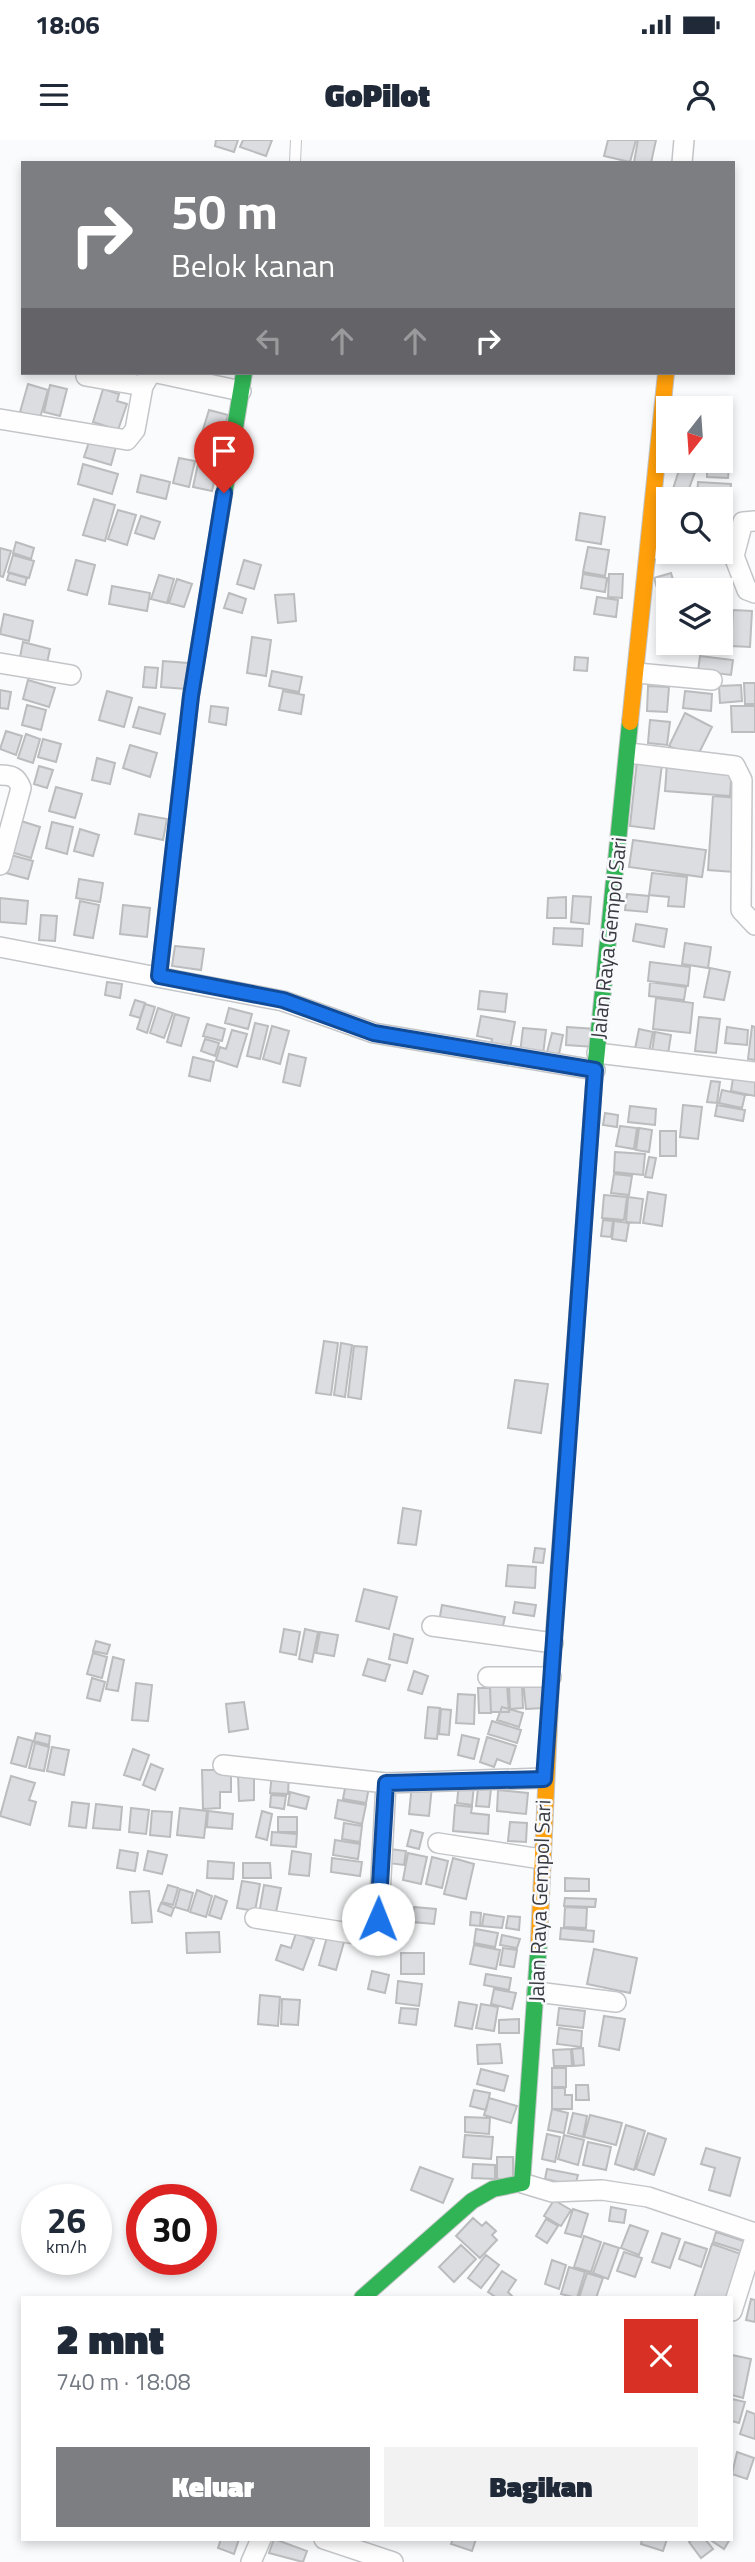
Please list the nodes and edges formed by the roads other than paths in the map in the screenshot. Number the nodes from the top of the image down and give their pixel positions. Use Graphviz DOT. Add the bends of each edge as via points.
graph roads {
  1 [pos="296,140"];
  2 [pos="684,140"];
  3 [pos="295,161"];
  4 [pos="682,161"];
  5 [pos="666,375"];
  6 [pos="86,376"];
  7 [pos="152,377"];
  8 [pos="243,382"];
  9 [pos="0,419"];
  10 [pos="661,487"];
  11 [pos="755,521"];
  12 [pos="733,541"];
  13 [pos="656,564"];
  14 [pos="733,564"];
  15 [pos="755,593"];
  16 [pos="0,663"];
  17 [pos="637,673"];
  18 [pos="71,675"];
  19 [pos="712,680"];
  20 [pos="629,753"];
  21 [pos="0,775"];
  22 [pos="0,865"];
  23 [pos="755,925"];
  24 [pos="0,947"];
  25 [pos="159,976"];
  26 [pos="596,1062"];
  27 [pos="755,1072"];
  28 [pos="432,1626"];
  29 [pos="553,1643"];
  30 [pos="551,1676"];
  31 [pos="488,1677"];
  32 [pos="223,1765"];
  33 [pos="544,1779"];
  34 [pos="386,1783"];
  35 [pos="438,1843"];
  36 [pos="541,1858"];
  37 [pos="255,1918"];
  38 [pos="537,1992"];
  39 [pos="616,2002"];
  40 [pos="522,2183"];
  41 [pos="755,2235"];
  42 [pos="364,2296"];
  43 [pos="733,2308"];
  44 [pos="260,2541"];
  45 [pos="330,2541"];
  46 [pos="251,2562"];
  47 [pos="393,2562"];
  1 -- 3 [label="lane"];
  2 -- 4 [label="street"];
  5 -- 10 [label="street, Jalan Raya Gempol Sari"];
  6 -- 7 [label="street"];
  7 -- 8 [label="street"];
  7 -- 9 [label="street" via="135,430 127,440"];
  8 -- 25 [label="street" via="191,696"];
  11 -- 12 [label="street" via="743,522"];
  13 -- 17 [label="street, Jalan Raya Gempol Sari"];
  14 -- 15 [label="street" via="747,590"];
  16 -- 18 [label="street"];
  17 -- 19 [label="street"];
  17 -- 20 [label="street, Jalan Raya Gempol Sari"];
  20 -- 23 [label="street" via="735,766 743,780 741,910"];
  20 -- 26 [label="street, Jalan Raya Gempol Sari"];
  21 -- 22 [label="street" via="11,775 21,788"];
  24 -- 25 [label="street"];
  25 -- 26 [label="street" via="283,1000 374,1033"];
  26 -- 27 [label="street"];
  26 -- 29 [label="street, Jalan Raya Gempol Sari"];
  28 -- 29 [label="street"];
  29 -- 30 [label="street, Jalan Raya Gempol Sari"];
  30 -- 31 [label="street"];
  30 -- 33 [label="street, Jalan Raya Gempol Sari"];
  32 -- 34 [label="street"];
  33 -- 34 [label="street"];
  33 -- 36 [label="street, Jalan Raya Gempol Sari"];
  34 -- 37 [label="street" via="378,1933 356,1934"];
  35 -- 36 [label="street"];
  36 -- 38 [label="street, Jalan Raya Gempol Sari"];
  38 -- 39 [label="street"];
  38 -- 40 [label="street, Jalan Raya Gempol Sari"];
  40 -- 41 [label="street" via="552,2192 602,2190 648,2197"];
  40 -- 42 [label="street" via="493,2189 472,2201"];
  41 -- 43 [label="street"];
  44 -- 46 [label="street"];
  45 -- 47 [label="street"];
}
